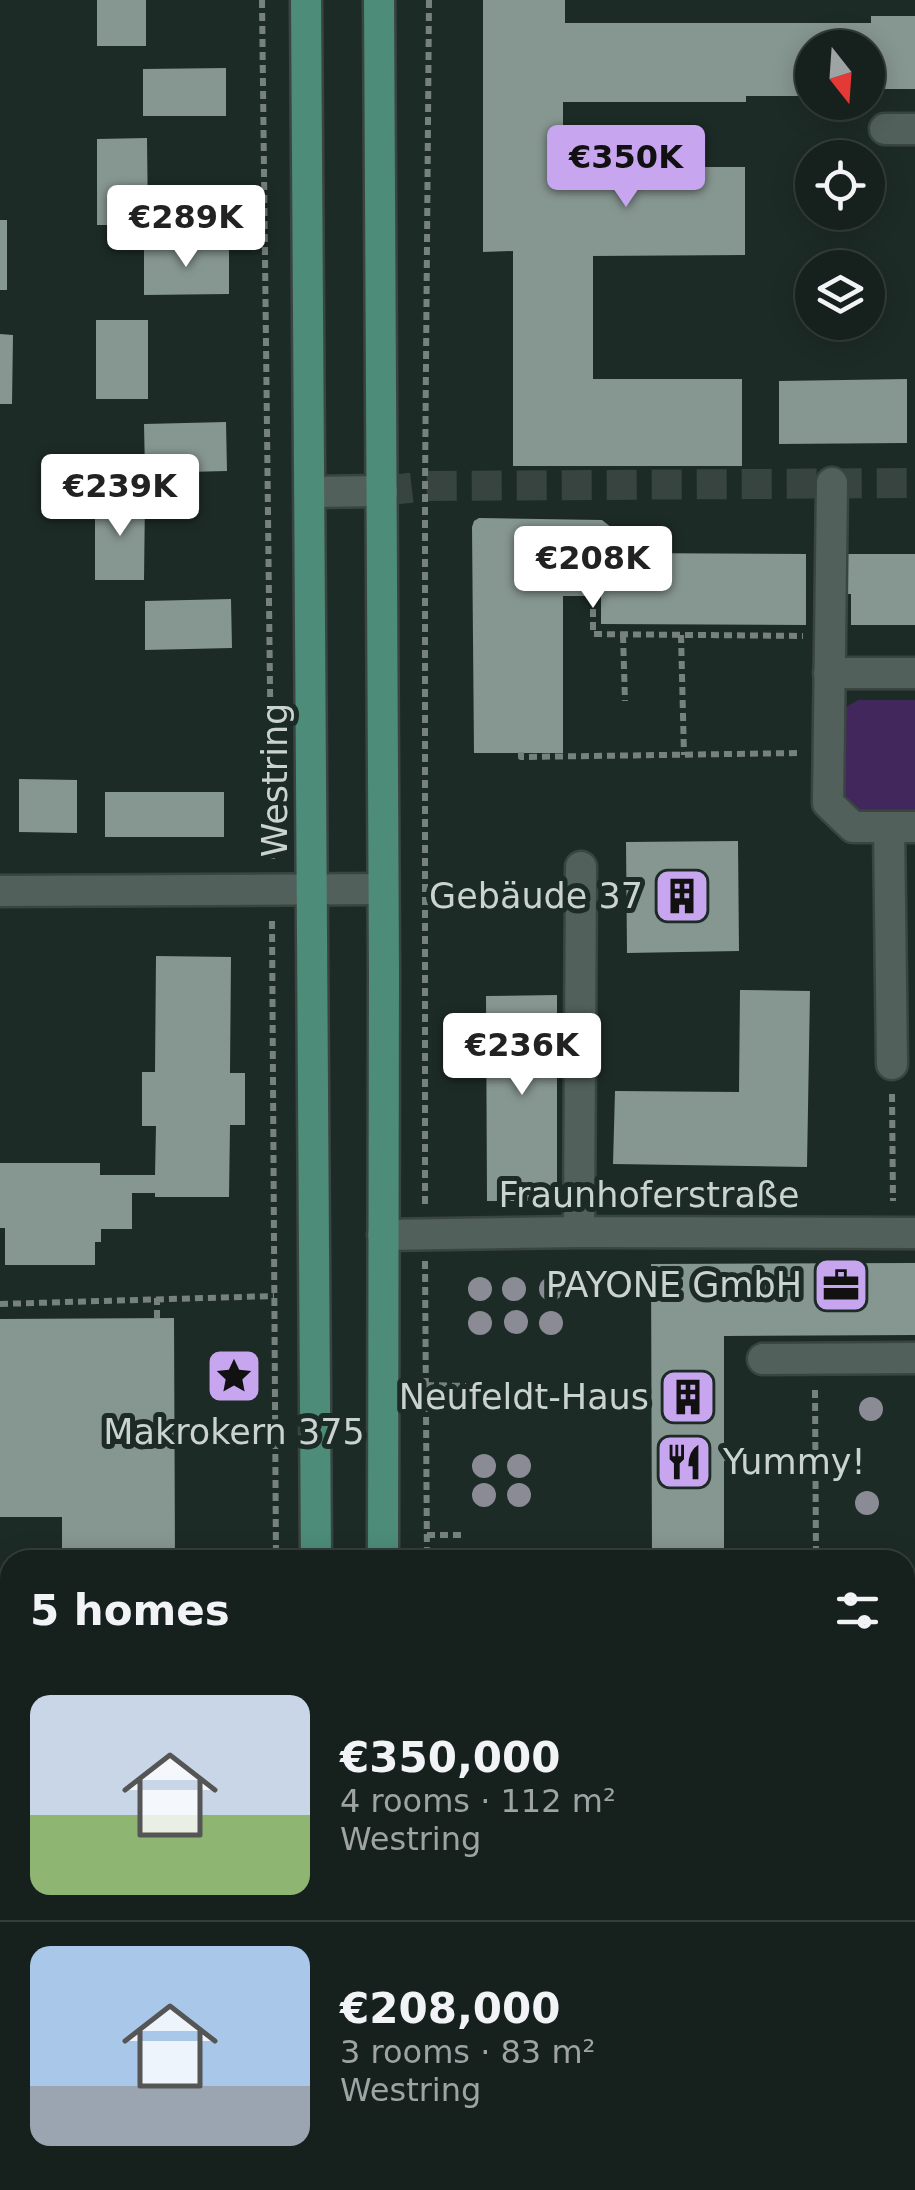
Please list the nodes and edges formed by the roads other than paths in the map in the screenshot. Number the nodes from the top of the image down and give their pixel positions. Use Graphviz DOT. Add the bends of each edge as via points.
graph roads {
  1 [pos="306,0"];
  2 [pos="379,0"];
  3 [pos="832,483"];
  4 [pos="382,491"];
  5 [pos="310,492"];
  6 [pos="915,673"];
  7 [pos="829,674"];
  8 [pos="902,827"];
  9 [pos="581,867"];
  10 [pos="314,888"];
  11 [pos="383,890"];
  12 [pos="0,891"];
  13 [pos="892,1064"];
  14 [pos="579,1232"];
  15 [pos="904,1232"];
  16 [pos="382,1235"];
  17 [pos="915,1358"];
  18 [pos="763,1360"];
  19 [pos="316,1550"];
  20 [pos="383,1550"];
  1 -- 5 [label="main road, Westring"];
  2 -- 4 [label="main road"];
  3 -- 7 [label="street"];
  4 -- 5 [label="street"];
  4 -- 11 [label="main road"];
  5 -- 10 [label="main road, Westring"];
  6 -- 7 [label="street"];
  7 -- 8 [label="street" via="828,803 853,827"];
  8 -- 13 [label="street"];
  9 -- 14 [label="street"];
  10 -- 11 [label="street"];
  10 -- 12 [label="street"];
  10 -- 19 [label="main road, Westring"];
  11 -- 16 [label="main road"];
  14 -- 15 [label="street, Fraunhoferstraße"];
  14 -- 16 [label="street, Fraunhoferstraße"];
  16 -- 20 [label="main road"];
  17 -- 18 [label="street"];
}
